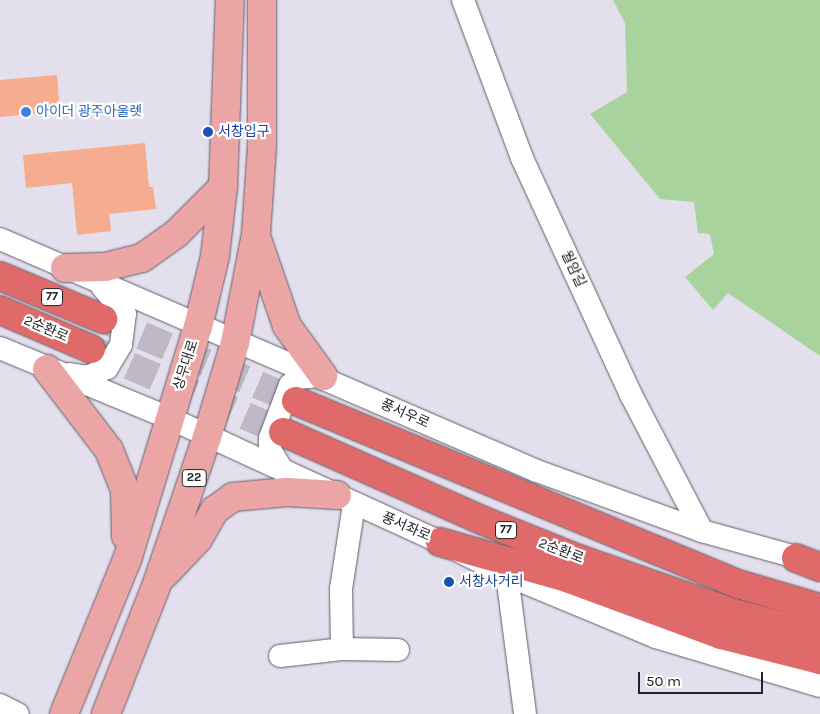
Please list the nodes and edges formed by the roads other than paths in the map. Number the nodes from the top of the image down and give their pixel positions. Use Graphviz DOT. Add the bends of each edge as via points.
graph roads {
  1 [pos="230,0"];
  2 [pos="262,0"];
  3 [pos="463,0"];
  4 [pos="223,187"];
  5 [pos="256,234"];
  6 [pos="0,239"];
  7 [pos="65,268"];
  8 [pos="0,276"];
  9 [pos="98,283"];
  10 [pos="0,310"];
  11 [pos="103,319"];
  12 [pos="198,327"];
  13 [pos="235,343"];
  14 [pos="0,348"];
  15 [pos="91,349"];
  16 [pos="47,369"];
  17 [pos="323,376"];
  18 [pos="296,401"];
  19 [pos="170,418"];
  20 [pos="283,432"];
  21 [pos="208,437"];
  22 [pos="281,468"];
  23 [pos="345,500"];
  24 [pos="702,530"];
  25 [pos="440,542"];
  26 [pos="127,560"];
  27 [pos="812,563"];
  28 [pos="507,576"];
  29 [pos="158,580"];
  30 [pos="820,608"];
  31 [pos="820,636"];
  32 [pos="342,649"];
  33 [pos="398,650"];
  34 [pos="280,656"];
  35 [pos="820,660"];
  36 [pos="820,686"];
  37 [pos="0,705"];
  38 [pos="18,714"];
  39 [pos="64,714"];
  40 [pos="106,714"];
  41 [pos="526,714"];
  1 -- 4 [label="main road, 상무대로"];
  2 -- 5 [label="main road, 22" via="262,145"];
  3 -- 24 [label="street, 월암길" via="486,70 522,158 631,395"];
  4 -- 7 [label="main road" via="177,233 142,258 105,266"];
  4 -- 12 [label="main road, 상무대로" via="215,256"];
  5 -- 13 [label="main road, 22"];
  5 -- 17 [label="main road" via="287,326"];
  6 -- 7 [label="street, 풍서우로"];
  7 -- 9 [label="street, 풍서우로"];
  8 -- 11 [label="highway, 77"];
  9 -- 12 [label="street, 풍서우로"];
  9 -- 16 [label="street" via="125,314 121,345 108,368 87,377"];
  10 -- 15 [label="highway, 2순환로 / 77"];
  12 -- 13 [label="street, 풍서우로"];
  12 -- 19 [label="main road, 상무대로"];
  13 -- 17 [label="street, 풍서우로"];
  13 -- 21 [label="main road, 22"];
  14 -- 16 [label="street, 풍서좌로"];
  16 -- 19 [label="street, 풍서좌로"];
  16 -- 26 [label="main road" via="109,450 125,490"];
  17 -- 22 [label="street" via="298,378 290,385 270,438 270,450"];
  17 -- 24 [label="street, 풍서우로" via="537,471"];
  18 -- 30 [label="highway" via="738,584"];
  19 -- 21 [label="street, 풍서좌로"];
  19 -- 26 [label="main road, 상무대로"];
  20 -- 31 [label="highway, 2순환로 / 77" via="484,522 579,559 734,613"];
  21 -- 22 [label="street, 풍서좌로"];
  21 -- 29 [label="main road, 22"];
  22 -- 23 [label="street, 풍서좌로"];
  23 -- 25 [label="street, 풍서좌로"];
  23 -- 29 [label="main road" via="278,492 233,497 215,510 198,539"];
  23 -- 32 [label="street"];
  24 -- 27 [label="street, 풍서우로"];
  25 -- 28 [label="street, 풍서좌로"];
  25 -- 35 [label="highway" via="567,578 721,635"];
  26 -- 39 [label="main road, 상무대로"];
  28 -- 36 [label="street, 풍서좌로" via="656,638"];
  28 -- 41 [label="street"];
  29 -- 40 [label="main road, 22"];
  32 -- 33 [label="street"];
  32 -- 34 [label="street"];
  37 -- 38 [label="street"];
}
